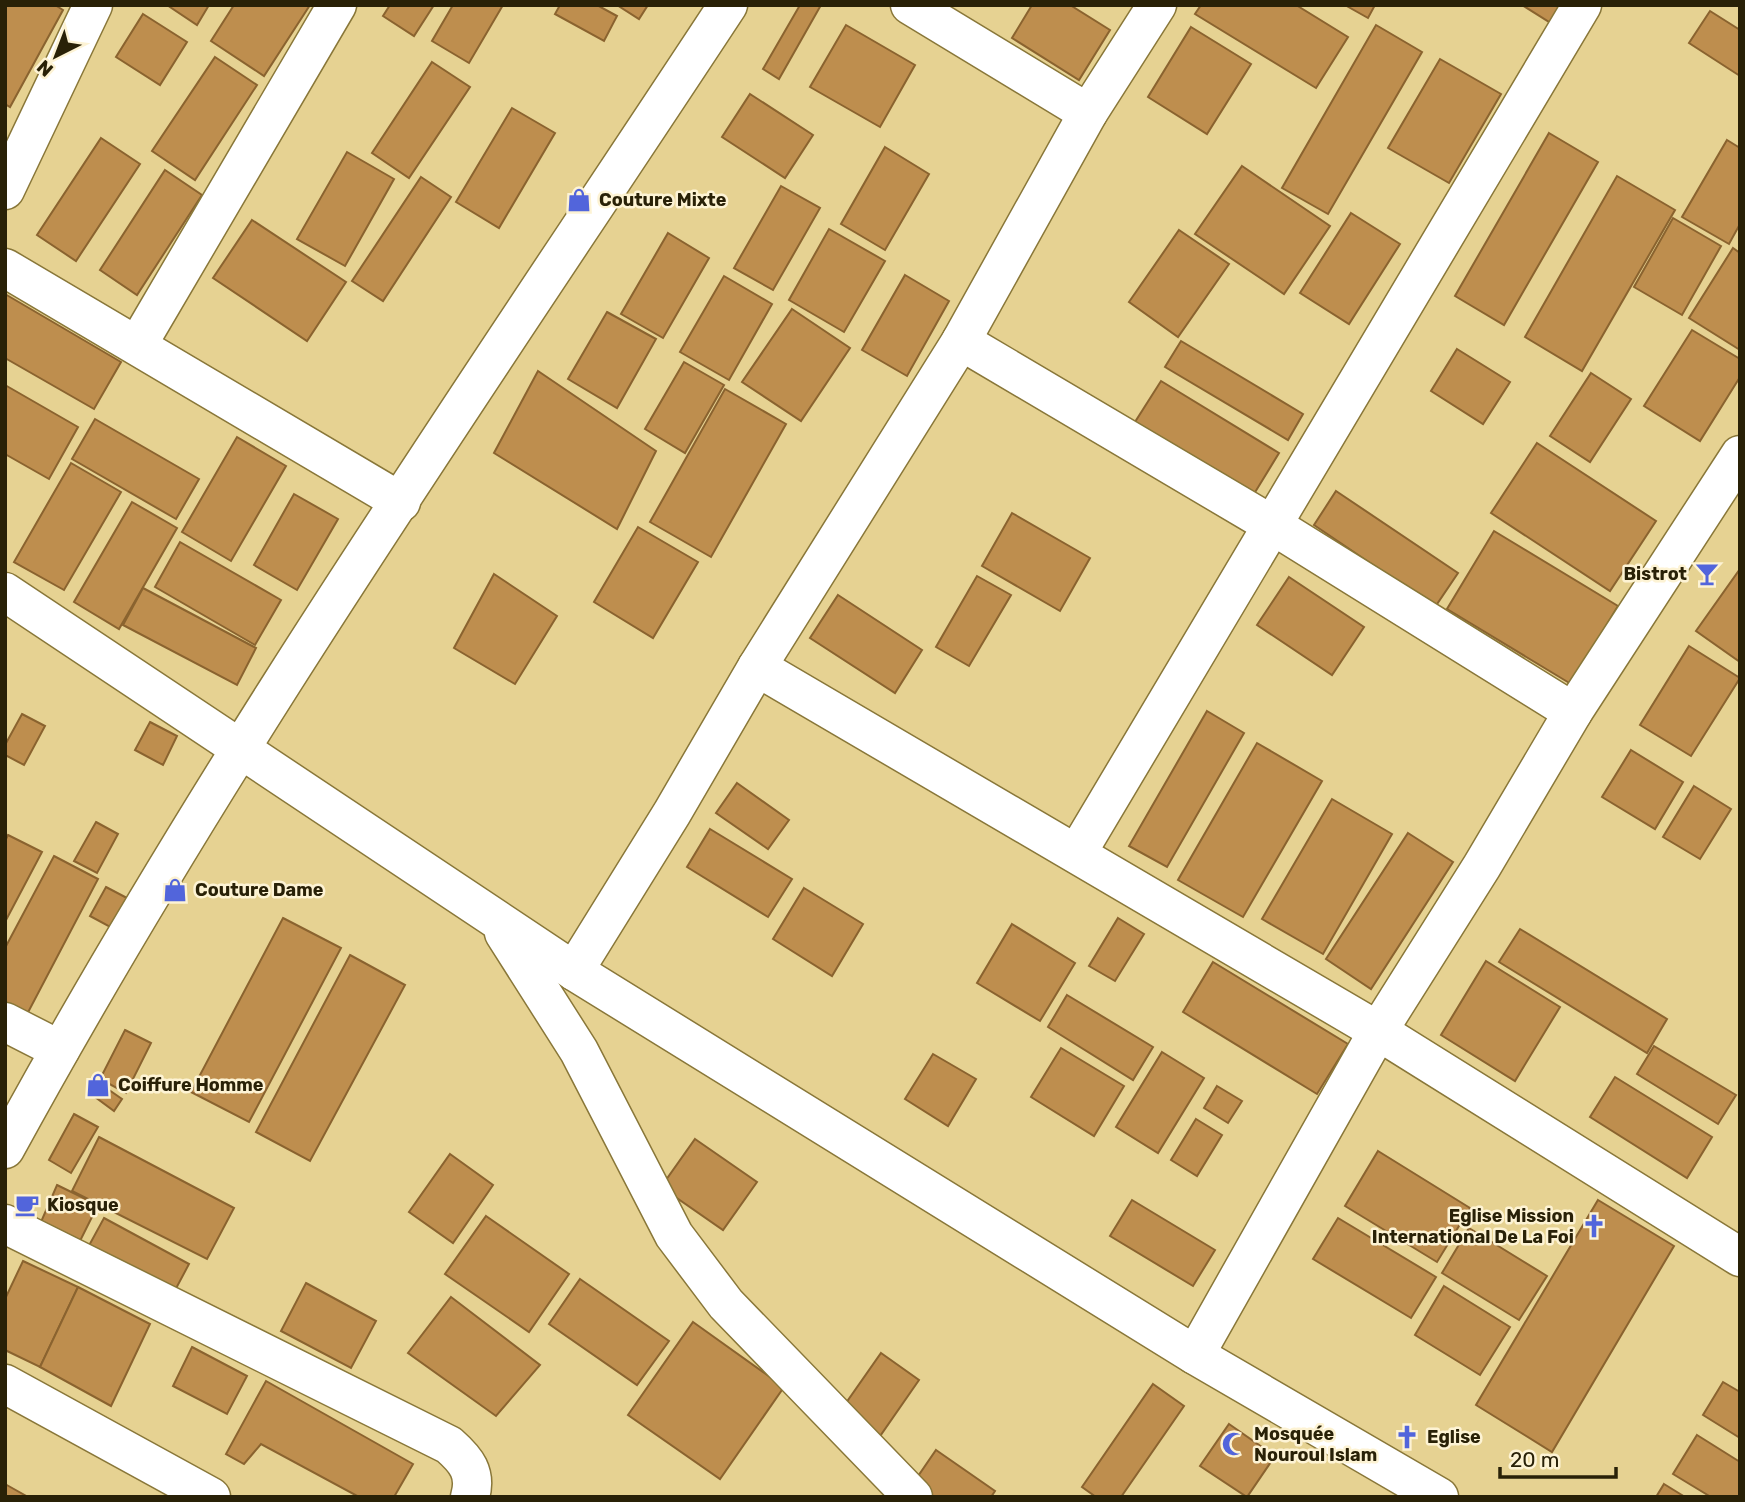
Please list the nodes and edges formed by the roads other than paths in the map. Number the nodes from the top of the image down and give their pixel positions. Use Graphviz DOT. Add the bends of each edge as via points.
graph roads {
  1 [pos="93,5"];
  2 [pos="337,5"];
  3 [pos="728,5"];
  4 [pos="910,5"];
  5 [pos="1157,5"];
  6 [pos="1582,5"];
  7 [pos="1088,113"];
  8 [pos="5,190"];
  9 [pos="5,268"];
  10 [pos="961,341"];
  11 [pos="138,344"];
  12 [pos="1740,455"];
  13 [pos="401,502"];
  14 [pos="1274,526"];
  15 [pos="5,592"];
  16 [pos="757,667"];
  17 [pos="1573,712"];
  18 [pos="239,749"];
  19 [pos="1077,853"];
  20 [pos="494,918"];
  21 [pos="574,971"];
  22 [pos="5,1022"];
  23 [pos="1378,1031"];
  24 [pos="60,1050"];
  25 [pos="5,1149"];
  26 [pos="5,1224"];
  27 [pos="1740,1257"];
  28 [pos="1195,1355"];
  29 [pos="5,1384"];
  30 [pos="211,1497"];
  31 [pos="470,1497"];
  32 [pos="913,1497"];
  33 [pos="1439,1497"];
  1 -- 8 [label="street"];
  2 -- 11 [label="street"];
  3 -- 13 [label="street"];
  4 -- 7 [label="street"];
  5 -- 7 [label="street"];
  6 -- 14 [label="street"];
  7 -- 10 [label="street"];
  9 -- 11 [label="street"];
  10 -- 14 [label="street"];
  10 -- 16 [label="street"];
  11 -- 13 [label="street"];
  12 -- 17 [label="street"];
  13 -- 18 [label="street"];
  14 -- 17 [label="street"];
  14 -- 19 [label="street"];
  15 -- 18 [label="street"];
  16 -- 19 [label="street"];
  16 -- 21 [label="street"];
  17 -- 23 [label="street"];
  18 -- 20 [label="street"];
  18 -- 24 [label="street"];
  19 -- 23 [label="street"];
  20 -- 21 [label="street"];
  20 -- 32 [label="street" via="579,1051 674,1235 726,1304"];
  21 -- 28 [label="street"];
  22 -- 24 [label="street"];
  23 -- 27 [label="street"];
  23 -- 28 [label="street"];
  24 -- 25 [label="street"];
  26 -- 31 [label="street" via="449,1445 466,1461 473,1477"];
  28 -- 33 [label="street"];
  29 -- 30 [label="street"];
}
